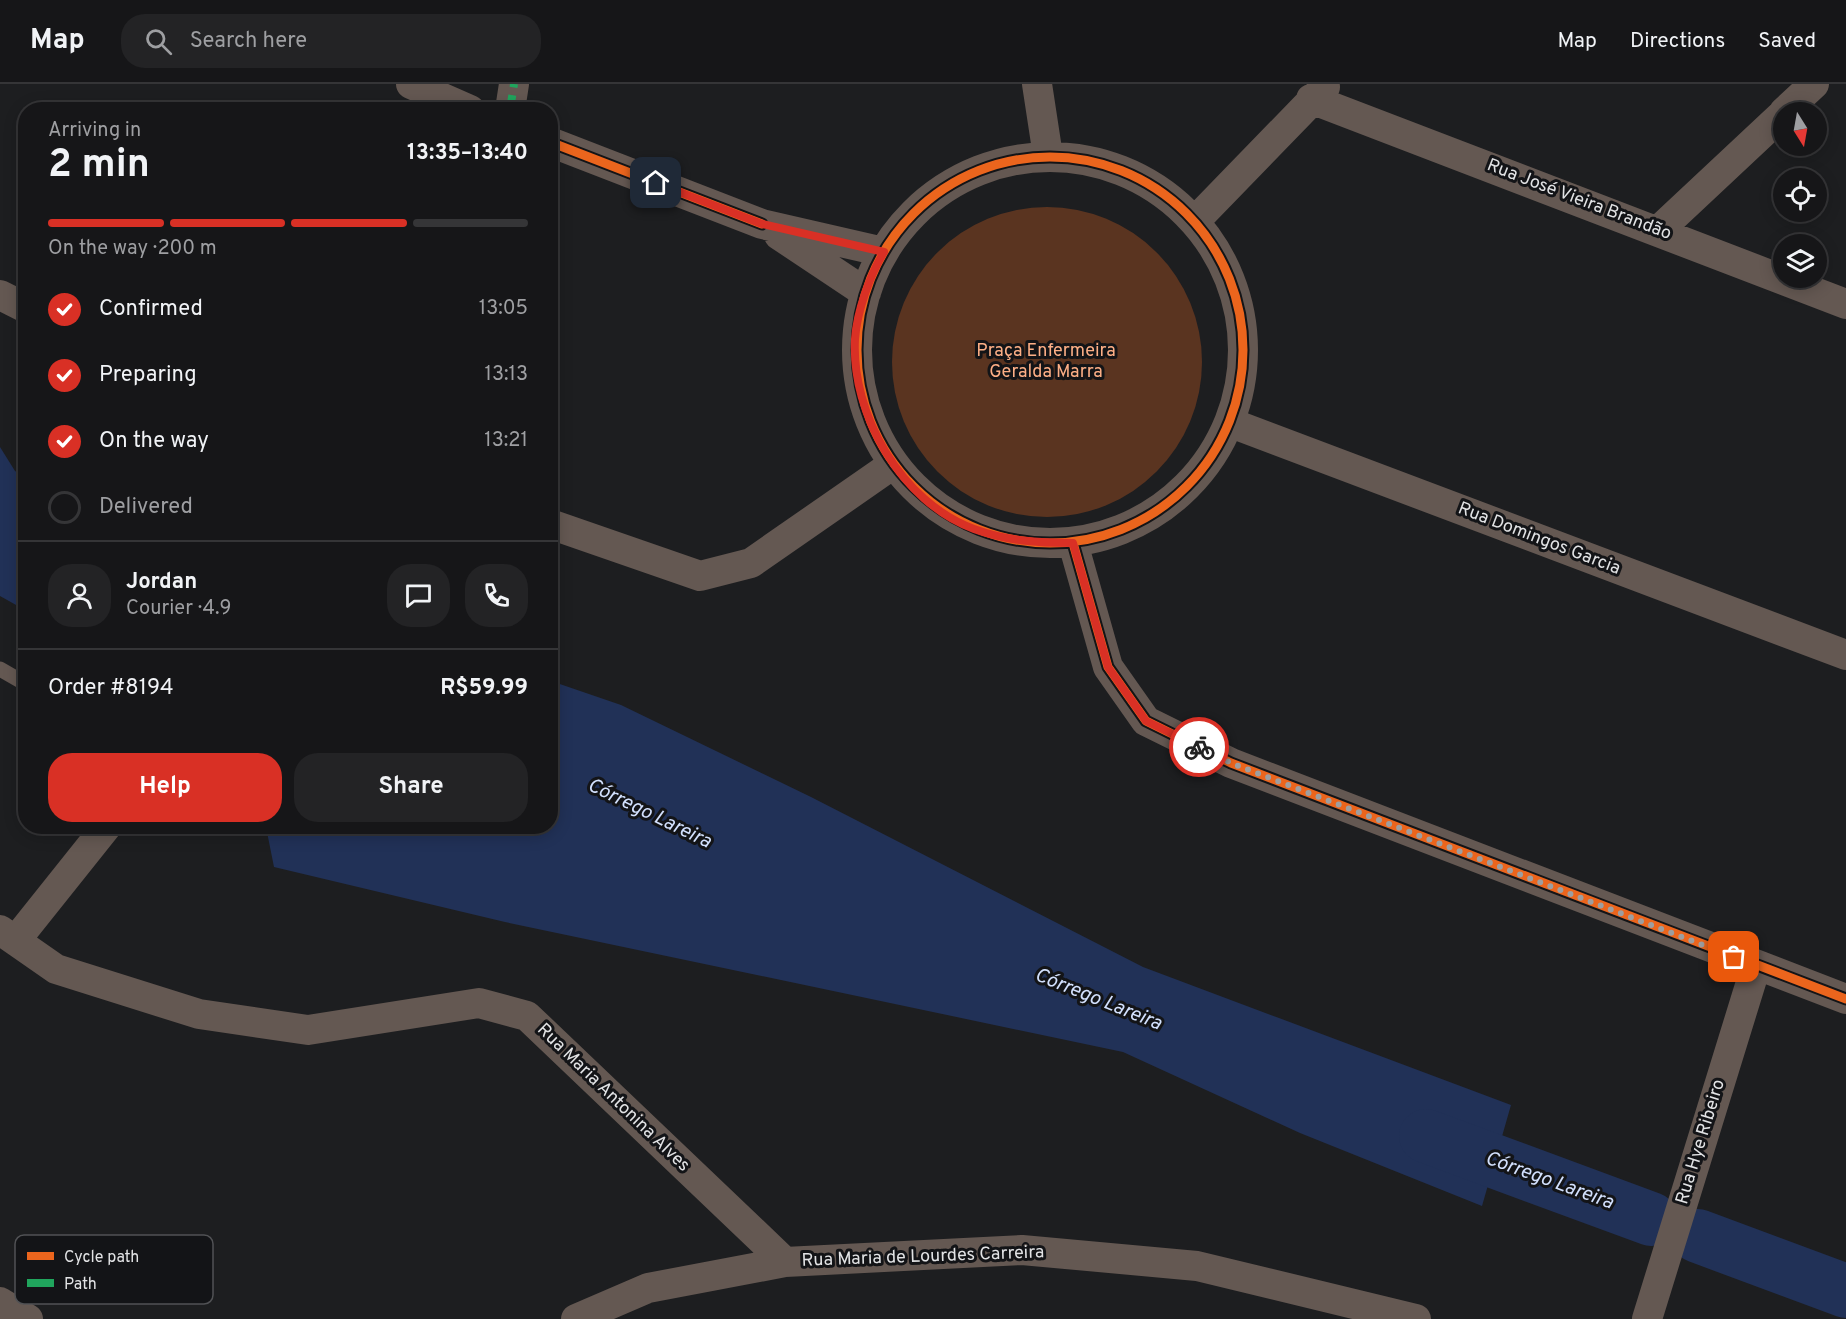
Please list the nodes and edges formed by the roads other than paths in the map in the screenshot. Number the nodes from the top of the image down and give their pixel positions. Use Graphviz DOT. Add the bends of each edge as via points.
graph roads {
  1 [pos="411,84"];
  2 [pos="514,84"];
  3 [pos="1037,84"];
  4 [pos="1814,84"];
  5 [pos="1319,92"];
  6 [pos="452,102"];
  7 [pos="511,102"];
  8 [pos="1795,102"];
  9 [pos="1773,123"];
  10 [pos="558,145"];
  11 [pos="1048,156"];
  12 [pos="1196,220"];
  13 [pos="762,224"];
  14 [pos="1659,230"];
  15 [pos="884,252"];
  16 [pos="866,293"];
  17 [pos="0,296"];
  18 [pos="18,304"];
  19 [pos="1846,304"];
  20 [pos="1231,423"];
  21 [pos="892,465"];
  22 [pos="558,527"];
  23 [pos="1073,543"];
  24 [pos="1846,655"];
  25 [pos="0,669"];
  26 [pos="18,679"];
  27 [pos="100,834"];
  28 [pos="8,935"];
  29 [pos="1756,966"];
  30 [pos="1846,999"];
  31 [pos="785,1262"];
  32 [pos="0,1302"];
  33 [pos="28,1319"];
  34 [pos="576,1319"];
  35 [pos="1416,1319"];
  36 [pos="1647,1319"];
  1 -- 6 [label="street"];
  2 -- 7 [label="street"];
  3 -- 11 [label="street"];
  4 -- 8 [label="street"];
  5 -- 12 [label="street"];
  5 -- 14 [label="street, Rua José Vieira Brandão"];
  9 -- 14 [label="street"];
  10 -- 13 [label="street"];
  11 -- 12 [label="street" via="1102,163 1153,185"];
  11 -- 15 [label="street" via="993,165 942,189 900,226"];
  12 -- 20 [label="street" via="1226,265 1242,316 1244,370"];
  13 -- 15 [label="street"];
  13 -- 16 [label="street"];
  14 -- 19 [label="street, Rua José Vieira Brandão"];
  15 -- 16 [label="street" via="871,273"];
  16 -- 21 [label="street" via="855,338 862,405"];
  17 -- 18 [label="street"];
  20 -- 23 [label="street" via="1205,468 1168,505 1123,530"];
  20 -- 24 [label="street, Rua Domingos Garcia"];
  21 -- 22 [label="street" via="751,563 700,576"];
  21 -- 23 [label="street" via="928,502 972,529 1022,542"];
  23 -- 29 [label="street" via="1108,667 1146,721 1231,763"];
  25 -- 26 [label="lane"];
  27 -- 28 [label="street"];
  28 -- 31 [label="street, Rua Maria Antonina Alves" via="56,969 199,1014 308,1030 479,1003 527,1016"];
  29 -- 30 [label="street"];
  29 -- 36 [label="street, Rua Hye Ribeiro"];
  31 -- 34 [label="street, Rua Maria de Lourdes Carreira" via="648,1288"];
  31 -- 35 [label="street, Rua Maria de Lourdes Carreira" via="1022,1250 1197,1266"];
  32 -- 33 [label="street"];
}
